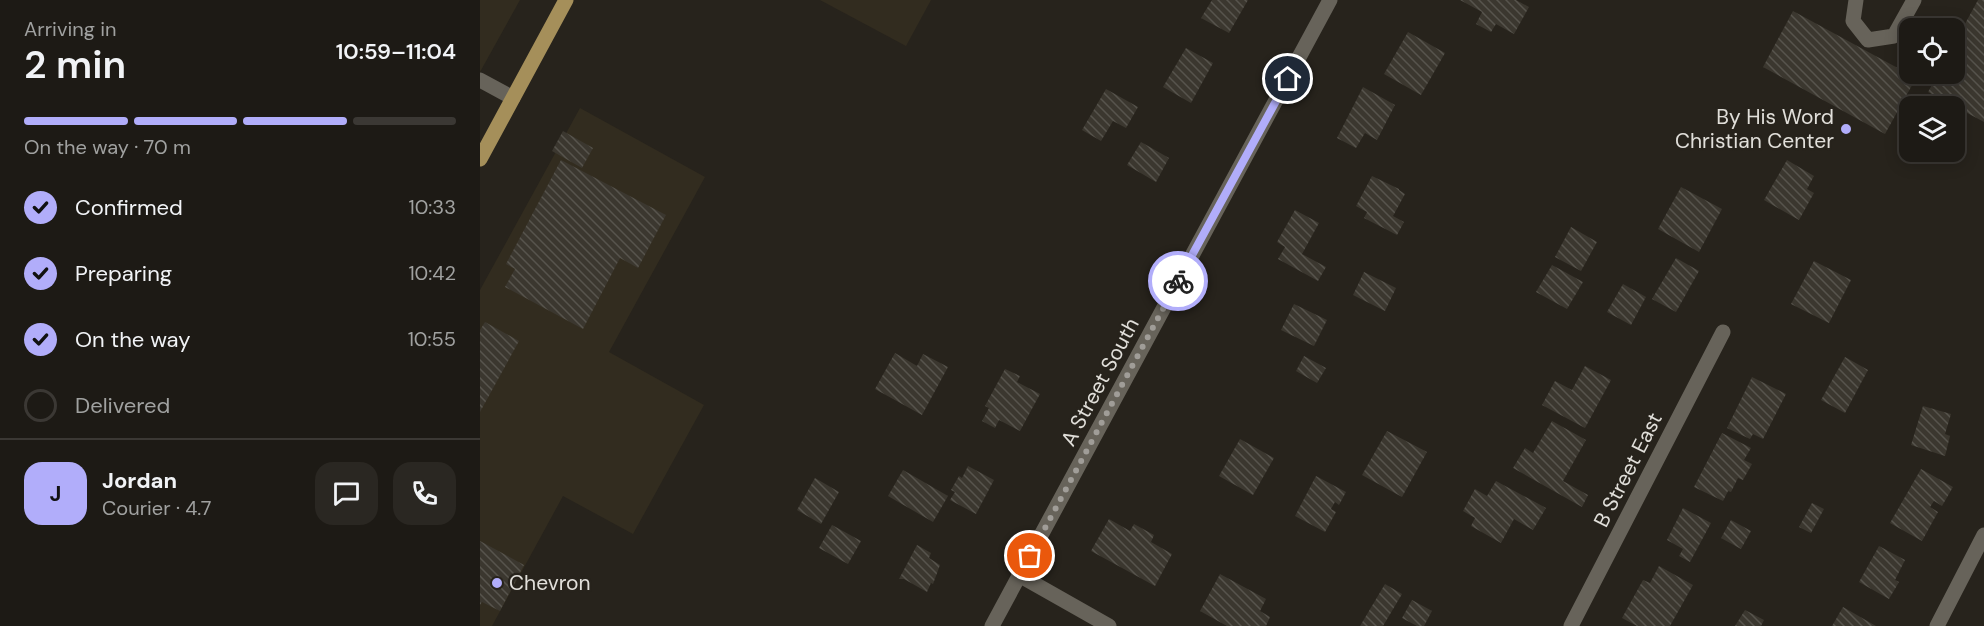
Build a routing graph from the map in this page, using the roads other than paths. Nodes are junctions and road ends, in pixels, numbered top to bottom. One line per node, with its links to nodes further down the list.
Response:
1 (566, 0): 6 (main road)
2 (1330, 0): 10 (street, A Street South)
3 (1856, 0): 4 (street)
4 (1914, 0)
5 (480, 80): 6 (street)
6 (513, 98): 7 (main road)
7 (480, 159)
8 (1723, 332): 13 (street, B Street East)
9 (1984, 535): 14 (street)
10 (1019, 575): 11 (street, A Street South); 12 (street)
11 (992, 626)
12 (1109, 626)
13 (1571, 626)
14 (1937, 626)

